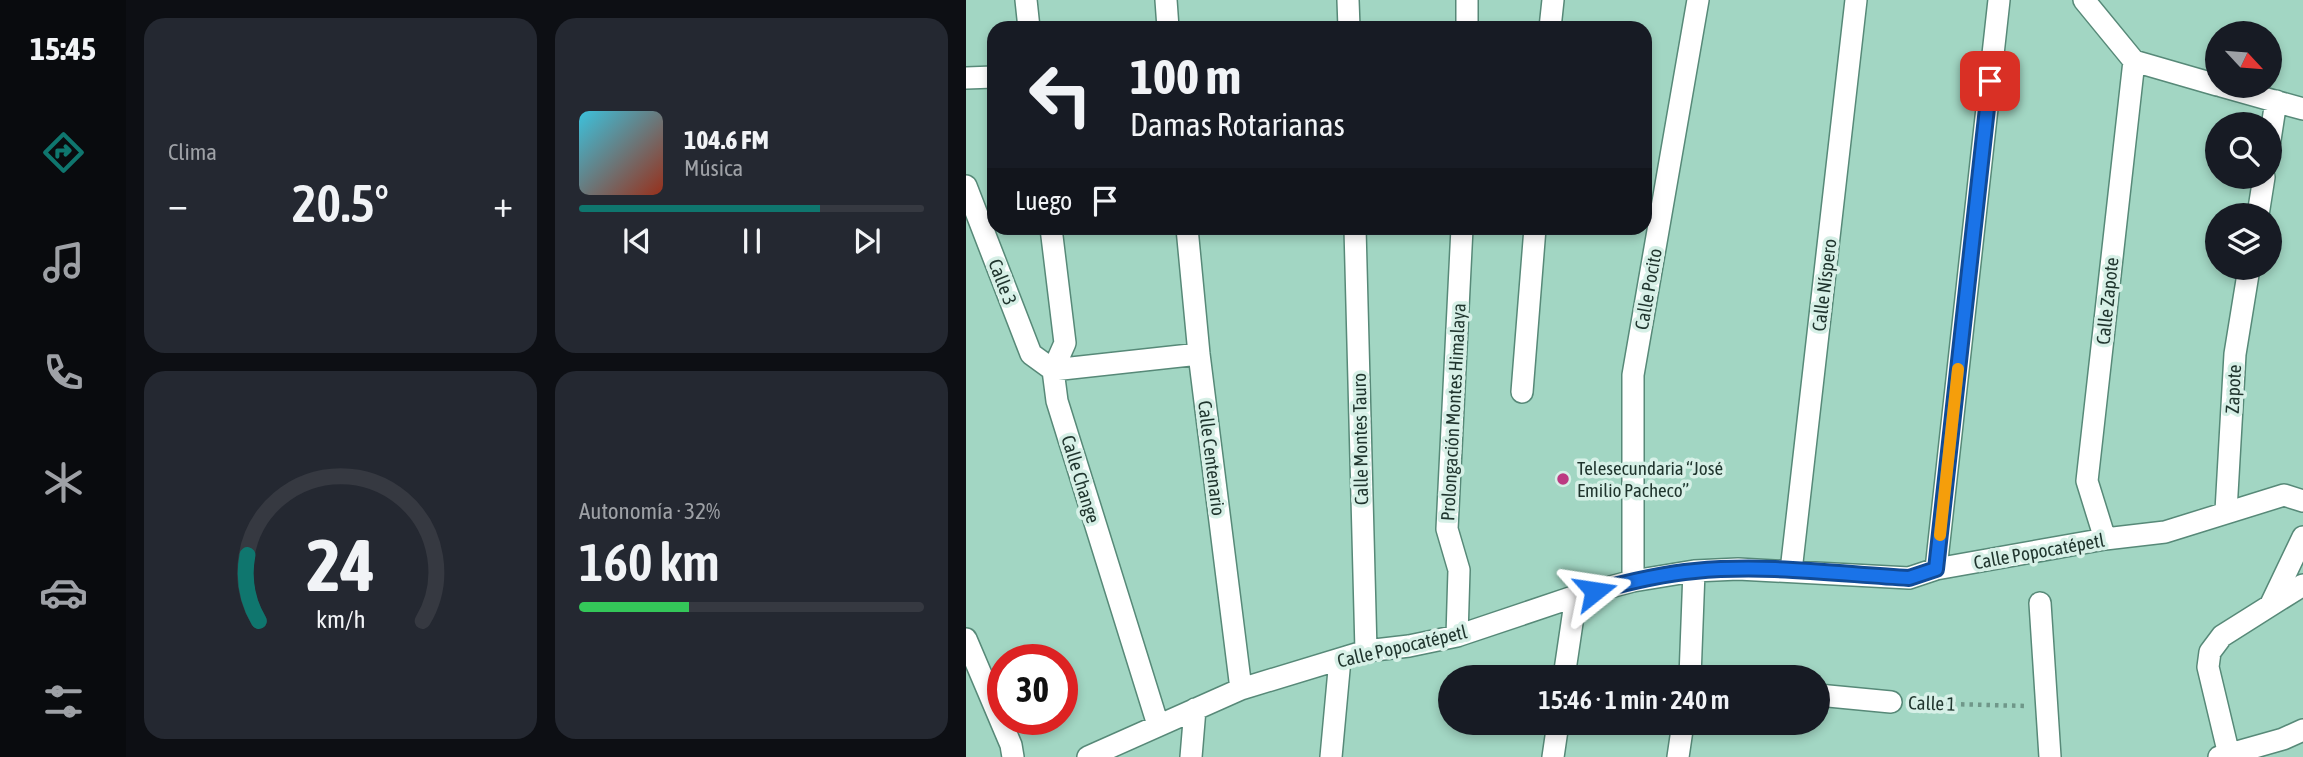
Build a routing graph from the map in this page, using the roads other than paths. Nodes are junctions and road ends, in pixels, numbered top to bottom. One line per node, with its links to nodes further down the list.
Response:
1 (1026, 0): 10 (street)
2 (1166, 0): 11 (street)
3 (1348, 0): 12 (street)
4 (1467, 0): 13 (street)
5 (1553, 0): 14 (street)
6 (1698, 0): 40 (street, Calle Pocito)
7 (1856, 0): 39 (street, Calle Níspero)
8 (1999, 0): 37 (street)
9 (2084, 0): 15 (street)
10 (1028, 21)
11 (1168, 21)
12 (1349, 21)
13 (1467, 21)
14 (1551, 21)
15 (2133, 61): 18 (street); 36 (street, Calle Zapote)
16 (987, 77): 17 (street)
17 (966, 78)
18 (2205, 81)
19 (2265, 98): 20 (street)
20 (2276, 101): 21 (street); 22 (street)
21 (2303, 109)
22 (2274, 112)
23 (966, 186): 31 (street, Calle 3)
24 (1052, 235): 31 (street, Calle Change)
25 (1188, 235): 30 (street, Calle Centenario)
26 (1355, 235): 47 (street, Calle Montes Tauro)
27 (1462, 235): 45 (street, Prolongación Montes Himalaya)
28 (1534, 235): 32 (street)
29 (2247, 280): 34 (street, Zapote)
30 (1199, 354): 31 (street); 51 (street, Calle Centenario)
31 (1053, 370): 55 (street, Calle Change)
32 (1522, 392)
33 (2303, 501): 34 (street, Calle Popocatépetl)
34 (2226, 511): 36 (street, Calle Popocatépetl)
35 (2303, 537): 44 (street)
36 (2105, 539): 37 (street, Calle Popocatépetl)
37 (1936, 569): 39 (street, Calle Popocatépetl)
38 (1694, 571): 39 (street, Calle Popocatépetl); 40 (street, Calle Popocatépetl); 50 (street)
39 (1791, 571)
40 (1633, 581): 42 (street, Calle Popocatépetl)
41 (2303, 584): 44 (street)
42 (1576, 596): 45 (street, Calle Popocatépetl); 49 (street)
43 (2039, 603): 66 (street)
44 (2271, 604): 59 (street)
45 (1457, 636): 47 (street, Calle Popocatépetl)
46 (966, 639): 60 (street)
47 (1366, 651): 48 (street, Calle Popocatépetl)
48 (1340, 659): 51 (street, Calle Popocatépetl); 63 (street)
49 (1566, 665)
50 (1690, 665)
51 (1241, 689): 54 (street, Calle Popocatépetl)
52 (1830, 696): 53 (street, Calle 1)
53 (1891, 702)
54 (1195, 709): 55 (street, Calle Popocatépetl); 62 (street)
55 (1158, 725): 61 (street, Calle Popocatépetl)
56 (2303, 730): 59 (street)
57 (1556, 735): 64 (street)
58 (1681, 735): 65 (street)
59 (2224, 756)
60 (1013, 757)
61 (1088, 757)
62 (1191, 757)
63 (1331, 757)
64 (1553, 757)
65 (1678, 757)
66 (2050, 757)

